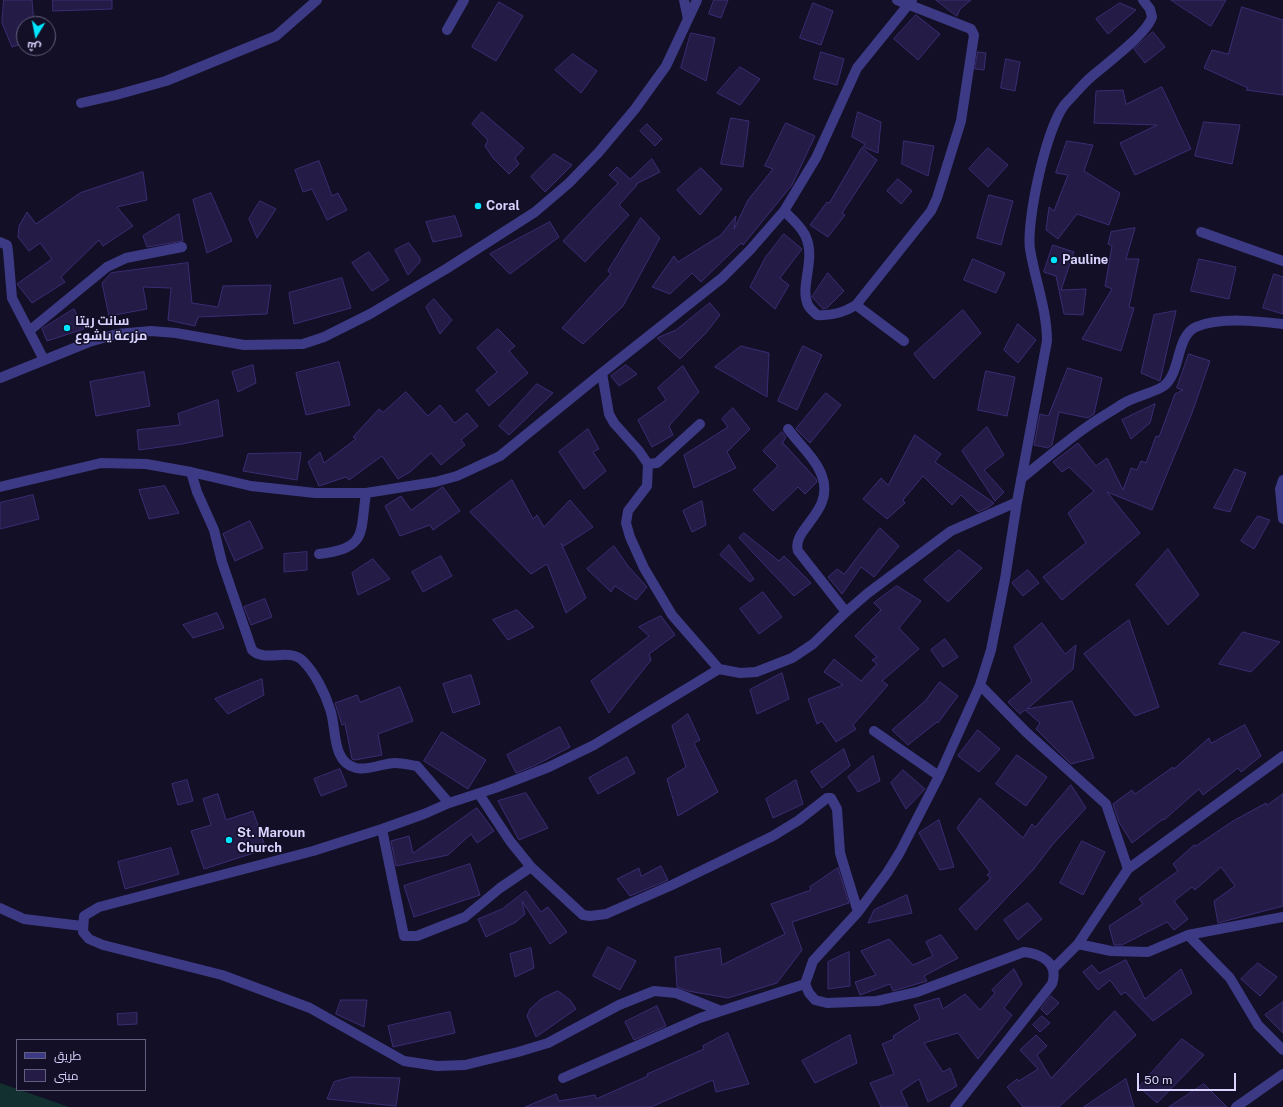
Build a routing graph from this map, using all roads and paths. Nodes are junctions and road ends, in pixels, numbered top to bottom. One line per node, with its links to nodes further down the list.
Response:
1 (317, 0): 10 (street)
2 (464, 0): 9 (street)
3 (684, 0): 8 (street)
4 (696, 0): 8 (street)
5 (897, 0): 7 (street)
6 (1143, 0): 27 (street)
7 (910, 2): 11 (street); 16 (street)
8 (688, 19): 20 (street)
9 (447, 30)
10 (81, 103)
11 (784, 211): 16 (street); 21 (street)
12 (1201, 232): 15 (street)
13 (0, 242): 18 (street)
14 (182, 247): 18 (street)
15 (1283, 261)
16 (856, 305): 19 (street)
17 (1283, 324): 27 (street)
18 (29, 331): 20 (street)
19 (904, 341)
20 (44, 360): 22 (street)
21 (602, 372): 25 (street); 30 (street)
22 (0, 378)
23 (700, 424): 25 (street)
24 (788, 429): 34 (street)
25 (648, 464): 35 (street)
26 (191, 472): 29 (street); 30 (street); 41 (street)
27 (1021, 478): 31 (street)
28 (1283, 480): 32 (street)
29 (0, 487)
30 (366, 493): 33 (street)
31 (1017, 502): 34 (street); 36 (street)
32 (1283, 519)
33 (319, 554)
34 (846, 612): 35 (street)
35 (719, 669): 40 (street)
36 (980, 685): 39 (street); 44 (street)
37 (874, 731): 39 (street)
38 (1283, 756): 44 (street)
39 (939, 776): 46 (street)
40 (478, 794): 41 (street); 43 (street)
41 (449, 802): 42 (street)
42 (382, 829): 43 (street); 48 (street)
43 (531, 867): 46 (street)
44 (1128, 869): 50 (street)
45 (0, 908): 48 (street)
46 (858, 912): 52 (street)
47 (1283, 917): 49 (street)
48 (82, 926): 53 (street)
49 (1188, 935): 50 (street); 54 (street)
50 (1078, 944): 51 (street)
51 (1053, 969): 52 (street); 57 (street)
52 (805, 984): 53 (street)
53 (721, 1011): 56 (street)
54 (1283, 1050)
55 (1283, 1074): 58 (street)
56 (563, 1078)
57 (955, 1107)
58 (1236, 1107)

